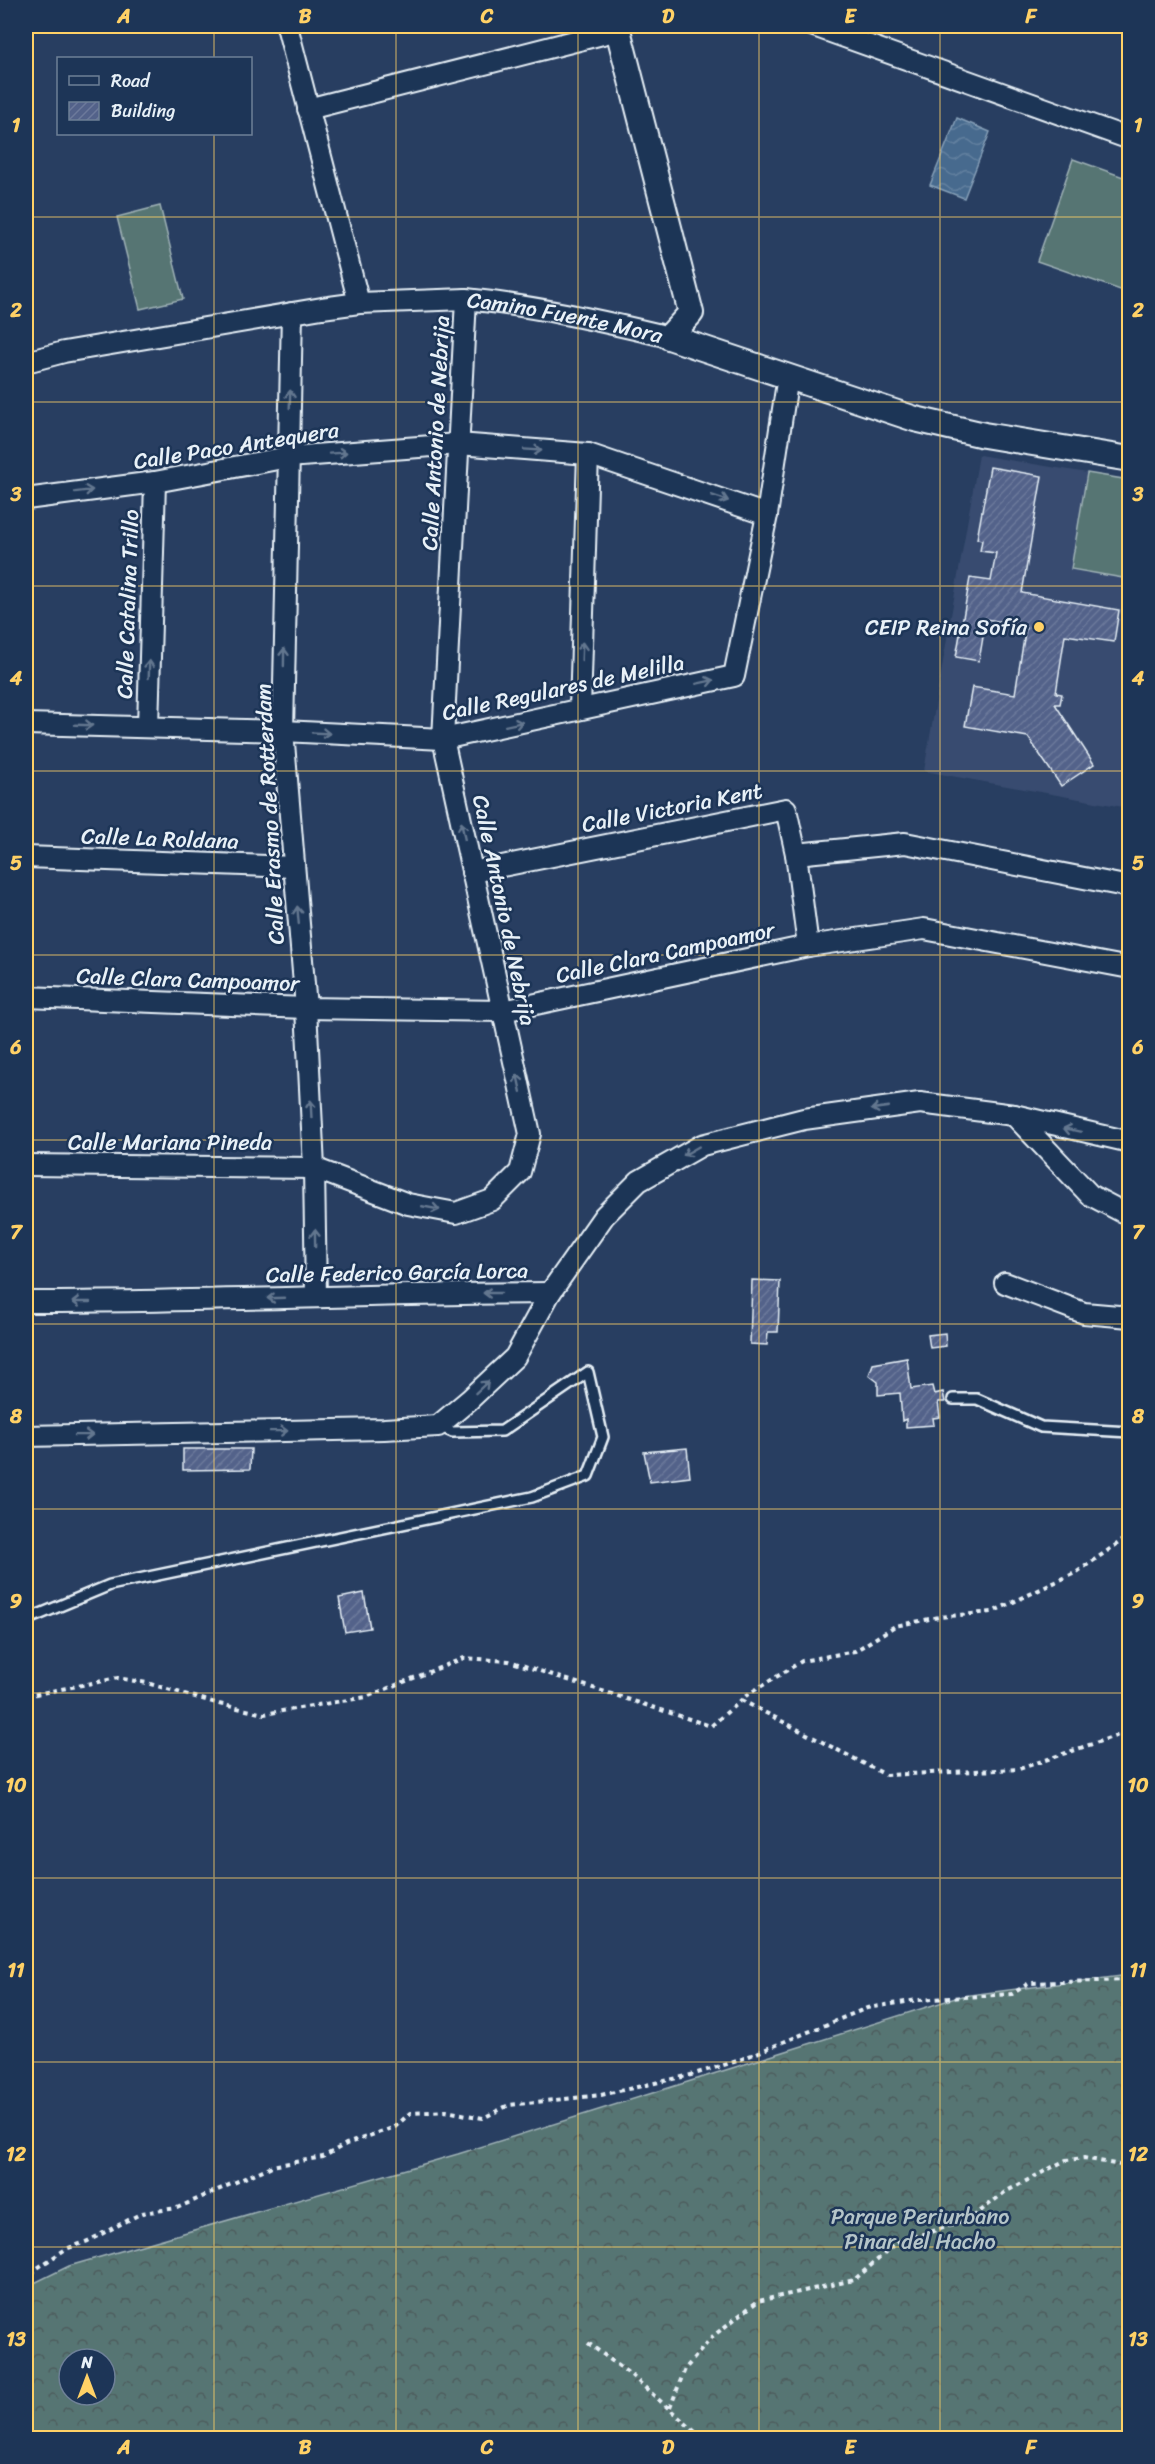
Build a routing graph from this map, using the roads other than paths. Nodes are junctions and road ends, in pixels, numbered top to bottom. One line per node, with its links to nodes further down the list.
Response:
1 (287, 26): 4 (street)
2 (814, 26): 5 (street)
3 (618, 28): 4 (street); 9 (street)
4 (308, 109): 7 (street)
5 (1130, 139)
6 (465, 299): 7 (street, Camino Fuente Mora); 9 (street, Camino Fuente Mora); 12 (street, Calle Antonio de Nebrija)
7 (358, 303): 8 (street, Camino Fuente Mora)
8 (292, 313): 10 (street, Camino Fuente Mora); 14 (street, Calle Erasmo de Rotterdam, one-way to 8)
9 (669, 337): 11 (street, Camino Fuente Mora)
10 (26, 362)
11 (788, 376): 15 (street, Camino Fuente Mora); 18 (street, Calle Regulares de Melilla)
12 (458, 444): 13 (street, Calle Paco Antequera, one-way to 13); 14 (street, Calle Paco Antequera, one-way to 12); 23 (street, Calle Antonio de Nebrija)
13 (588, 454): 18 (street, Calle Paco Antequera, one-way to 18); 19 (street, one-way to 13)
14 (288, 457): 16 (street, Calle Paco Antequera); 22 (street, Calle Erasmo de Rotterdam, one-way to 14)
15 (1130, 459)
16 (155, 482): 17 (street, Calle Paco Antequera, one-way to 16); 21 (street, Calle Catalina Trillo, one-way to 16)
17 (26, 499)
18 (767, 515): 19 (street, Calle Regulares de Melilla, one-way to 18)
19 (580, 709): 23 (street, Calle Regulares de Melilla, one-way to 19)
20 (26, 724): 21 (street, Calle Regulares de Melilla, one-way to 21)
21 (148, 727): 22 (street, Calle Regulares de Melilla)
22 (283, 731): 23 (street, Calle Regulares de Melilla, one-way to 23); 26 (street, Calle Erasmo de Rotterdam)
23 (443, 739): 27 (street, Calle Antonio de Nebrija, one-way to 23)
24 (796, 855): 27 (street, Calle Victoria Kent); 28 (street); 29 (street)
25 (26, 857): 26 (street, Calle La Roldana)
26 (294, 867): 32 (street, Calle Erasmo de Rotterdam, one-way to 26)
27 (472, 872): 33 (street, Calle Antonio de Nebrija)
28 (1130, 886)
29 (808, 946): 30 (street, Calle Clara Campoamor); 33 (street, Calle Clara Campoamor)
30 (1130, 968)
31 (26, 998): 32 (street, Calle Clara Campoamor)
32 (306, 1008): 33 (street, Calle Clara Campoamor); 37 (street, Calle Erasmo de Rotterdam, one-way to 32)
33 (503, 1011): 37 (street, Calle Antonio de Nebrija, one-way to 33)
34 (1014, 1115): 35 (street, Calle Federico García Lorca, one-way to 34); 38 (street); 40 (street, Calle Federico García Lorca, one-way to 40)
35 (1130, 1142)
36 (26, 1165): 37 (street, Calle Mariana Pineda)
37 (314, 1168): 41 (street, one-way to 37)
38 (1130, 1216)
39 (1005, 1283): 43 (street)
40 (550, 1293): 41 (street, Calle Federico García Lorca, one-way to 41); 45 (street, one-way to 40)
41 (316, 1297): 42 (street, Calle Federico García Lorca, one-way to 42)
42 (26, 1302)
43 (1130, 1317)
44 (952, 1399): 46 (lane)
45 (438, 1426): 47 (street, one-way to 45); 48 (lane)
46 (1130, 1432)
47 (26, 1436)
48 (26, 1620)

